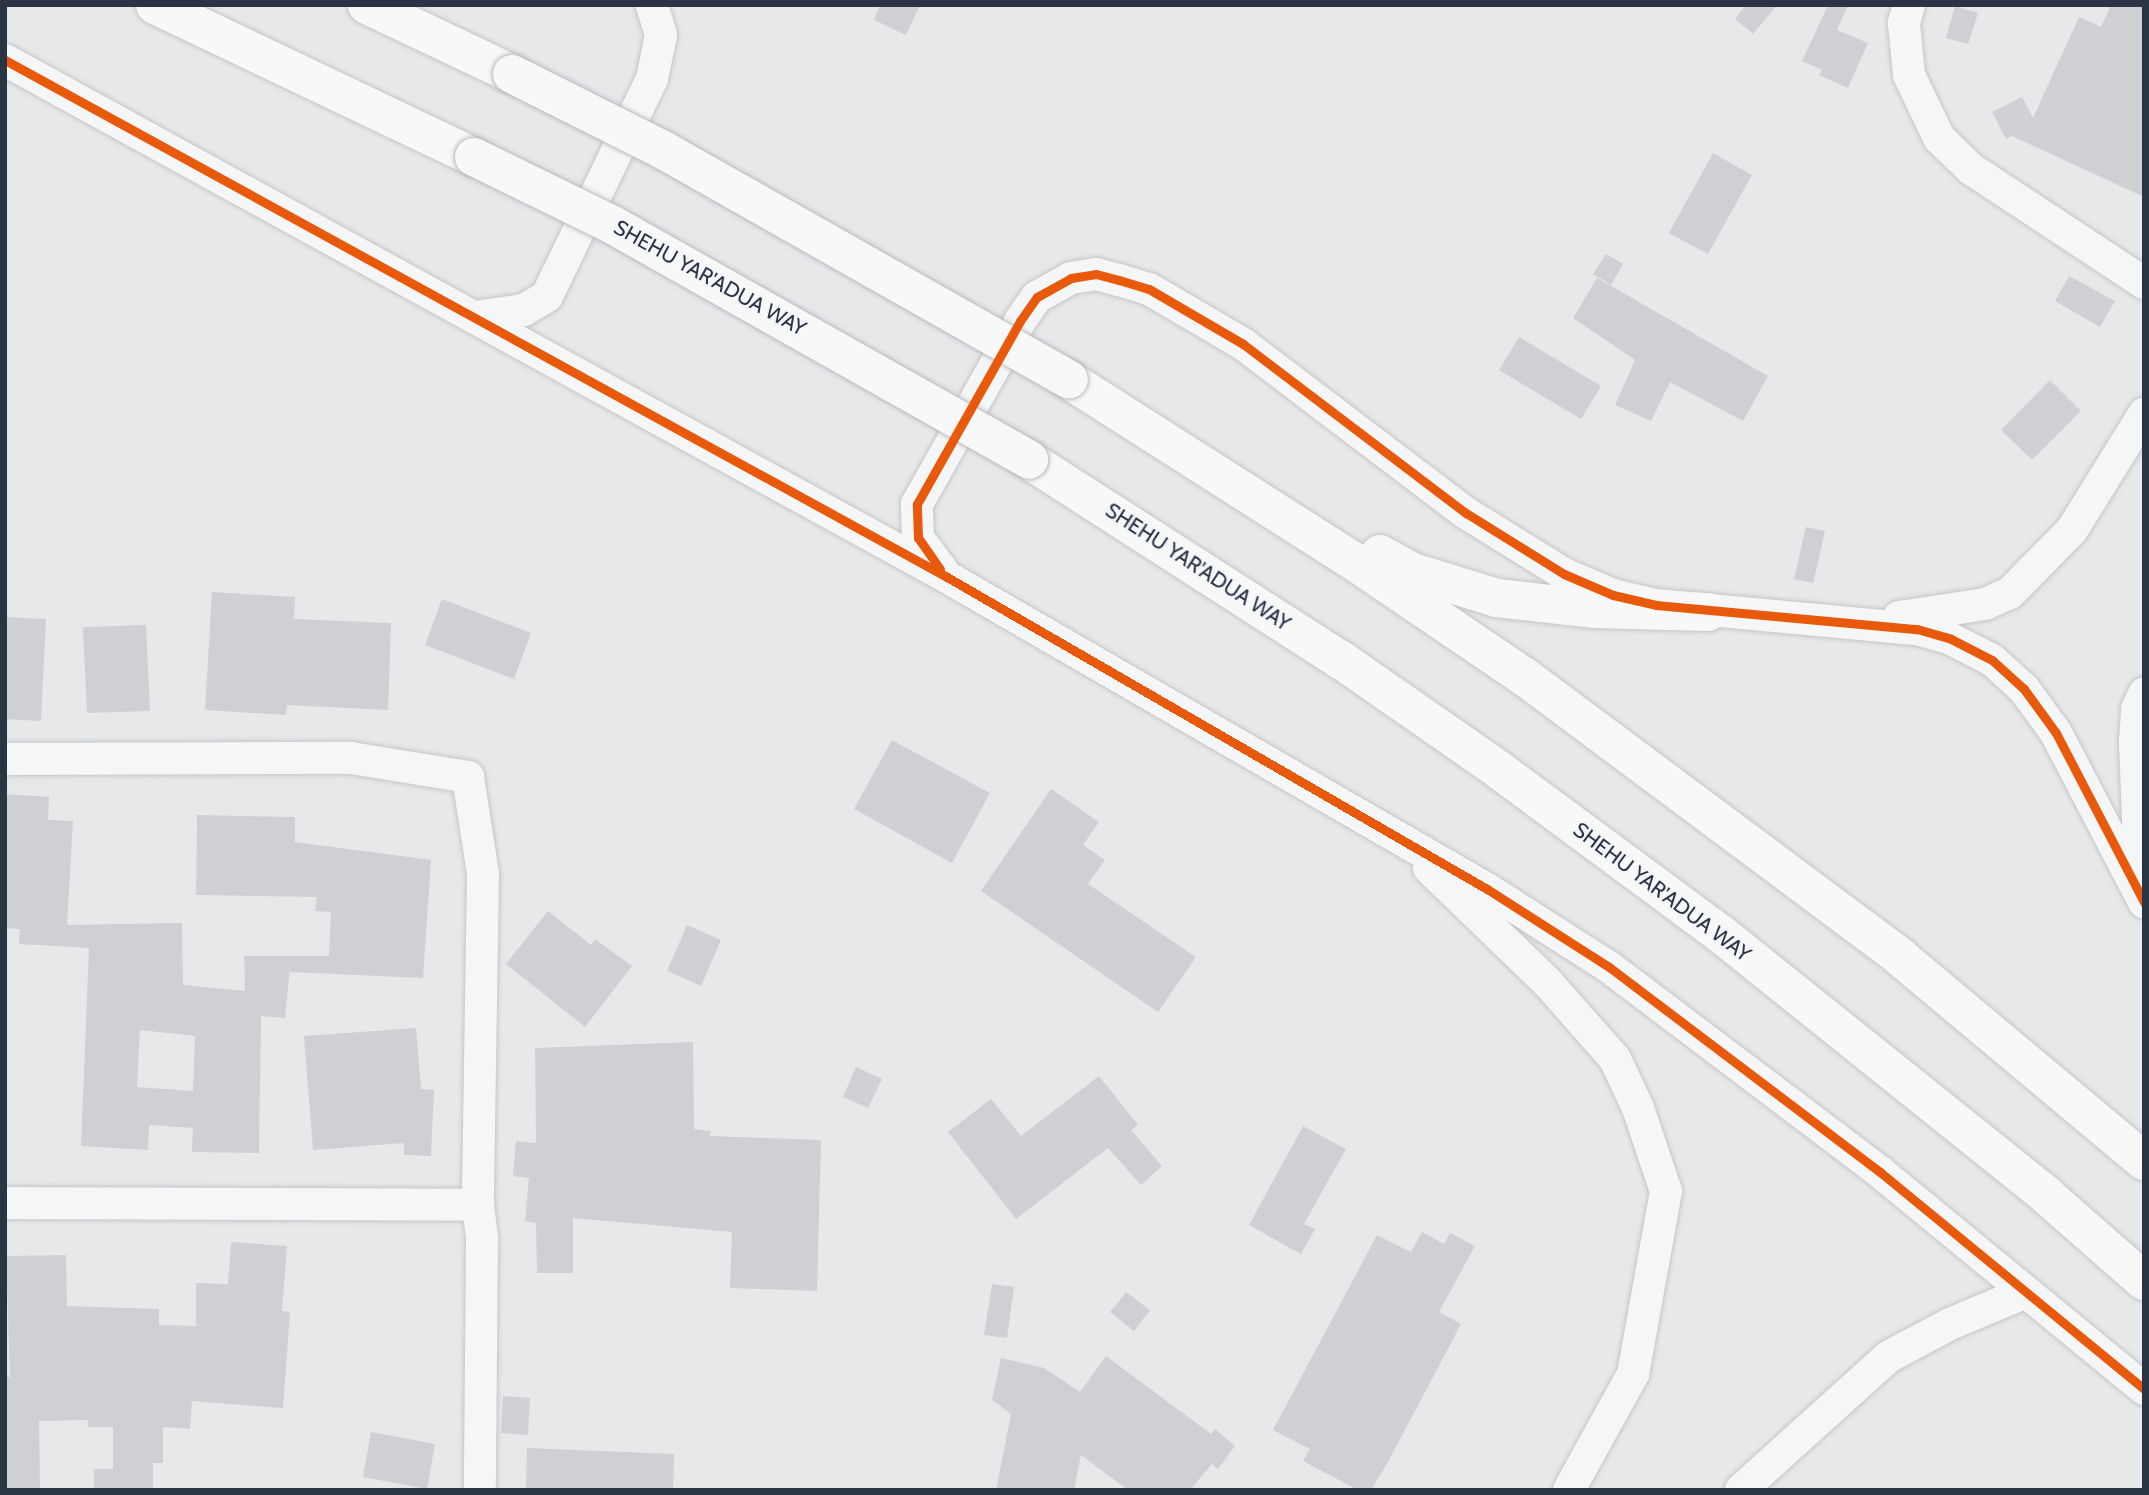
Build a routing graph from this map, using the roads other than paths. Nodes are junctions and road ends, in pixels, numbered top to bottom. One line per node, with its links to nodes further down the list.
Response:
1 (155, 5): 24 (highway, SHEHU YAR'ADUA WAY, bridge)
2 (367, 5): 11 (highway, bridge)
3 (652, 5): 9 (street)
4 (1909, 5): 6 (street)
5 (5, 60): 9 (street)
6 (2072, 235): 7 (street); 8 (street)
7 (2144, 260)
8 (2144, 283)
9 (475, 317): 12 (street)
10 (2144, 414): 14 (street)
11 (1192, 458): 13 (highway); 21 (highway)
12 (947, 577): 13 (street); 17 (street)
13 (1708, 612): 14 (street)
14 (1849, 620): 18 (street)
15 (2144, 694): 18 (street)
16 (5, 759): 23 (street)
17 (1400, 840): 19 (street); 20 (street)
18 (2143, 900)
19 (1591, 956): 20 (street); 25 (street)
20 (1558, 995): 28 (street)
21 (2144, 1161)
22 (5, 1203): 23 (street)
23 (478, 1205): 27 (street)
24 (2138, 1279)
25 (2026, 1292): 26 (street); 29 (street)
26 (2144, 1389)
27 (480, 1490)
28 (1569, 1490)
29 (1741, 1490)

